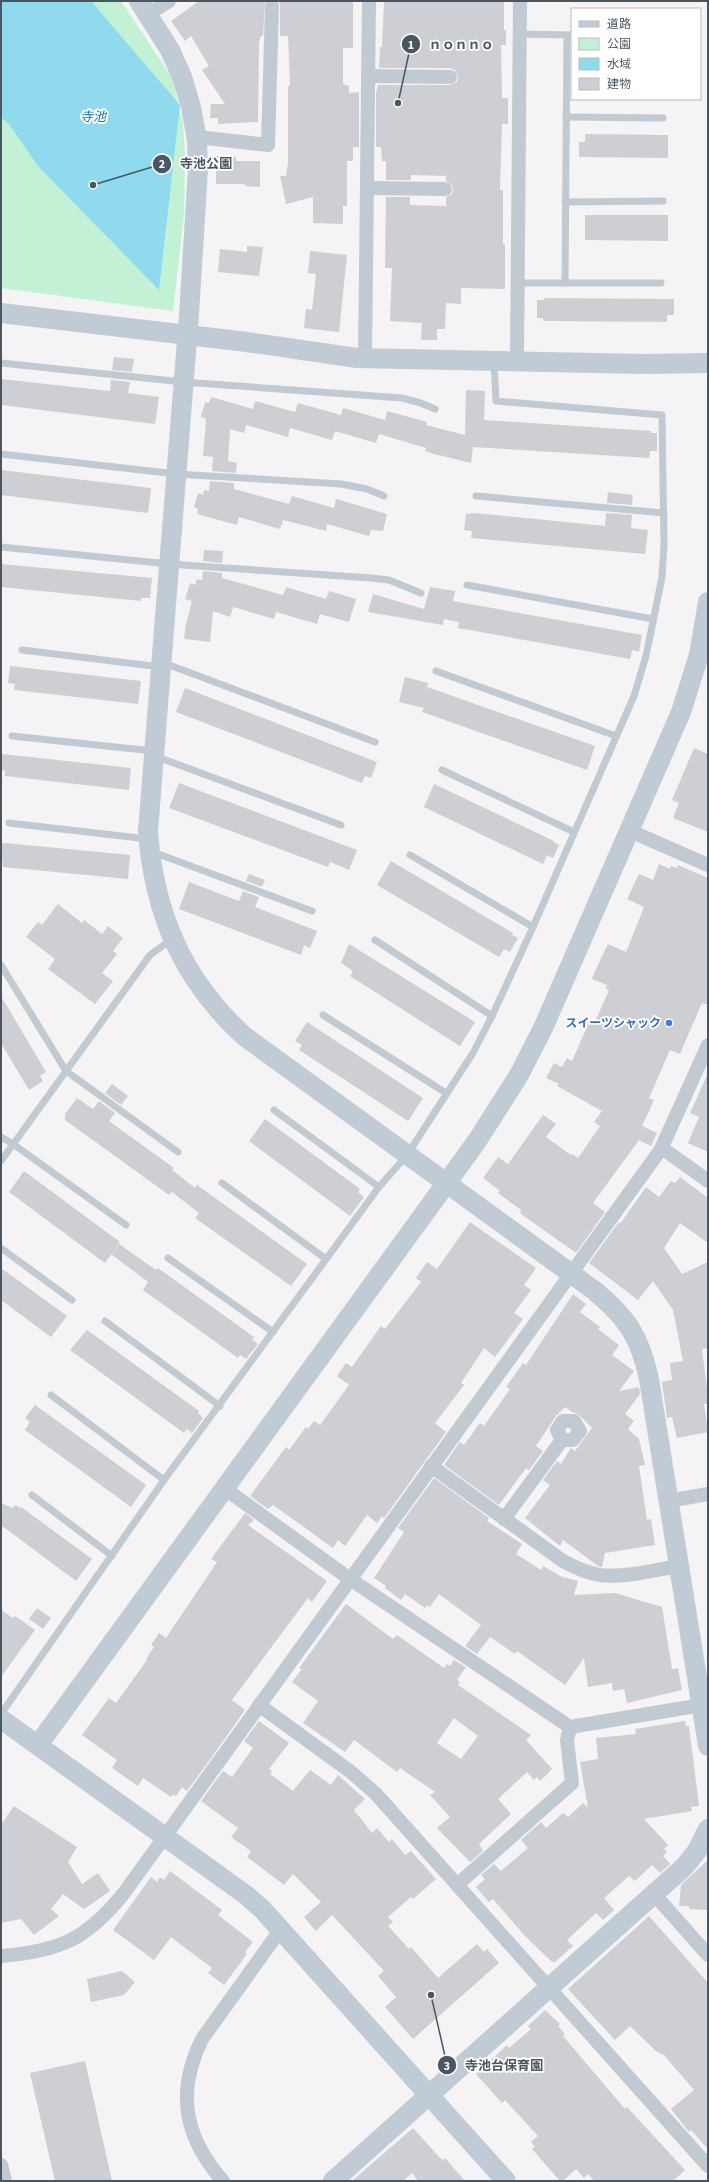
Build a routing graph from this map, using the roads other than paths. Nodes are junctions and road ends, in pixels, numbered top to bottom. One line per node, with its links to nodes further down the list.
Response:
1 (169, 1): 5 (street)
2 (369, 1): 8 (street)
3 (520, 1): 6 (street)
4 (272, 6): 12 (street)
5 (143, 8): 12 (street)
6 (520, 34): 7 (lane); 17 (street)
7 (569, 35): 10 (lane)
8 (368, 76): 9 (street); 13 (street)
9 (450, 77)
10 (566, 117): 11 (lane); 16 (lane)
11 (663, 118)
12 (196, 137): 21 (street)
13 (367, 188): 14 (street); 22 (street)
14 (445, 189)
15 (663, 201): 16 (lane)
16 (565, 202): 18 (lane)
17 (517, 283): 18 (lane); 24 (street)
18 (565, 283): 19 (lane)
19 (661, 284)
20 (1, 313): 21 (street)
21 (187, 335): 22 (street); 27 (street)
22 (365, 358): 23 (street)
23 (494, 361): 24 (street); 33 (lane)
24 (516, 361): 26 (street)
25 (1, 363): 27 (lane)
26 (708, 363)
27 (183, 382): 28 (lane); 30 (street)
28 (435, 409)
29 (1, 454): 30 (lane)
30 (176, 474): 31 (lane); 35 (street)
31 (384, 496)
32 (476, 496): 33 (lane)
33 (664, 513): 39 (lane)
34 (1, 547): 35 (lane)
35 (169, 564): 37 (lane); 41 (street)
36 (467, 585): 39 (lane)
37 (421, 593)
38 (708, 602): 50 (street)
39 (653, 619): 44 (lane)
40 (22, 650): 41 (lane)
41 (161, 664): 45 (lane); 46 (street)
42 (436, 671): 44 (lane)
43 (12, 736): 46 (lane)
44 (616, 736): 51 (lane)
45 (375, 742)
46 (154, 754): 49 (lane); 52 (street)
47 (442, 770): 51 (lane)
48 (9, 823): 52 (lane)
49 (341, 825)
50 (630, 831): 54 (street); 74 (street)
51 (574, 832): 56 (lane)
52 (149, 845): 55 (lane); 57 (street)
53 (410, 855): 56 (lane)
54 (708, 865)
55 (312, 911)
56 (533, 927): 61 (lane)
57 (173, 938): 63 (lane); 70 (street)
58 (375, 940): 61 (lane)
59 (1, 965): 63 (lane)
60 (324, 1015): 64 (lane)
61 (492, 1016): 64 (lane)
62 (708, 1045): 68 (street)
63 (66, 1071): 67 (lane); 69 (lane)
64 (446, 1093): 70 (lane)
65 (274, 1110): 75 (lane)
66 (1, 1137): 67 (lane)
67 (13, 1144): 71 (lane); 76 (lane)
68 (662, 1148): 72 (street); 80 (street)
69 (178, 1152)
70 (407, 1155): 74 (street); 75 (lane)
71 (1, 1161)
72 (708, 1181)
73 (222, 1183): 79 (lane)
74 (446, 1183): 80 (street); 89 (street)
75 (379, 1187): 79 (lane)
76 (126, 1225)
77 (1, 1248): 81 (lane)
78 (168, 1258): 83 (lane)
79 (326, 1260): 83 (lane)
80 (571, 1274): 87 (street); 92 (street)
81 (72, 1300)
82 (105, 1321): 85 (lane)
83 (273, 1332): 85 (lane)
84 (51, 1395): 88 (lane)
85 (220, 1406): 88 (lane)
86 (562, 1440): 93 (street)
87 (431, 1466): 93 (street); 96 (street)
88 (164, 1480): 94 (lane)
89 (224, 1488): 96 (street); 102 (street)
90 (708, 1494): 92 (street)
91 (32, 1495): 94 (lane)
92 (668, 1500): 95 (street)
93 (504, 1519): 95 (street)
94 (112, 1556): 99 (lane)
95 (679, 1566): 98 (street)
96 (350, 1579): 97 (street); 101 (street)
97 (259, 1705): 105 (street); 106 (street)
98 (705, 1705): 101 (street); 103 (street)
99 (1, 1714)
100 (1, 1719): 102 (street)
101 (570, 1727): 106 (street)
102 (38, 1745): 105 (street)
103 (708, 1746)
104 (708, 1829): 107 (street)
105 (165, 1836): 108 (street); 110 (street)
106 (457, 1885): 111 (street)
107 (654, 1894): 109 (street); 111 (street)
108 (281, 1929): 112 (street); 116 (street)
109 (708, 1955)
110 (1, 1956)
111 (549, 1988): 112 (street); 114 (street)
112 (430, 2095): 117 (street); 118 (street)
113 (1, 2165): 115 (street)
114 (708, 2166)
115 (5, 2181)
116 (223, 2181)
117 (333, 2181)
118 (506, 2181)

